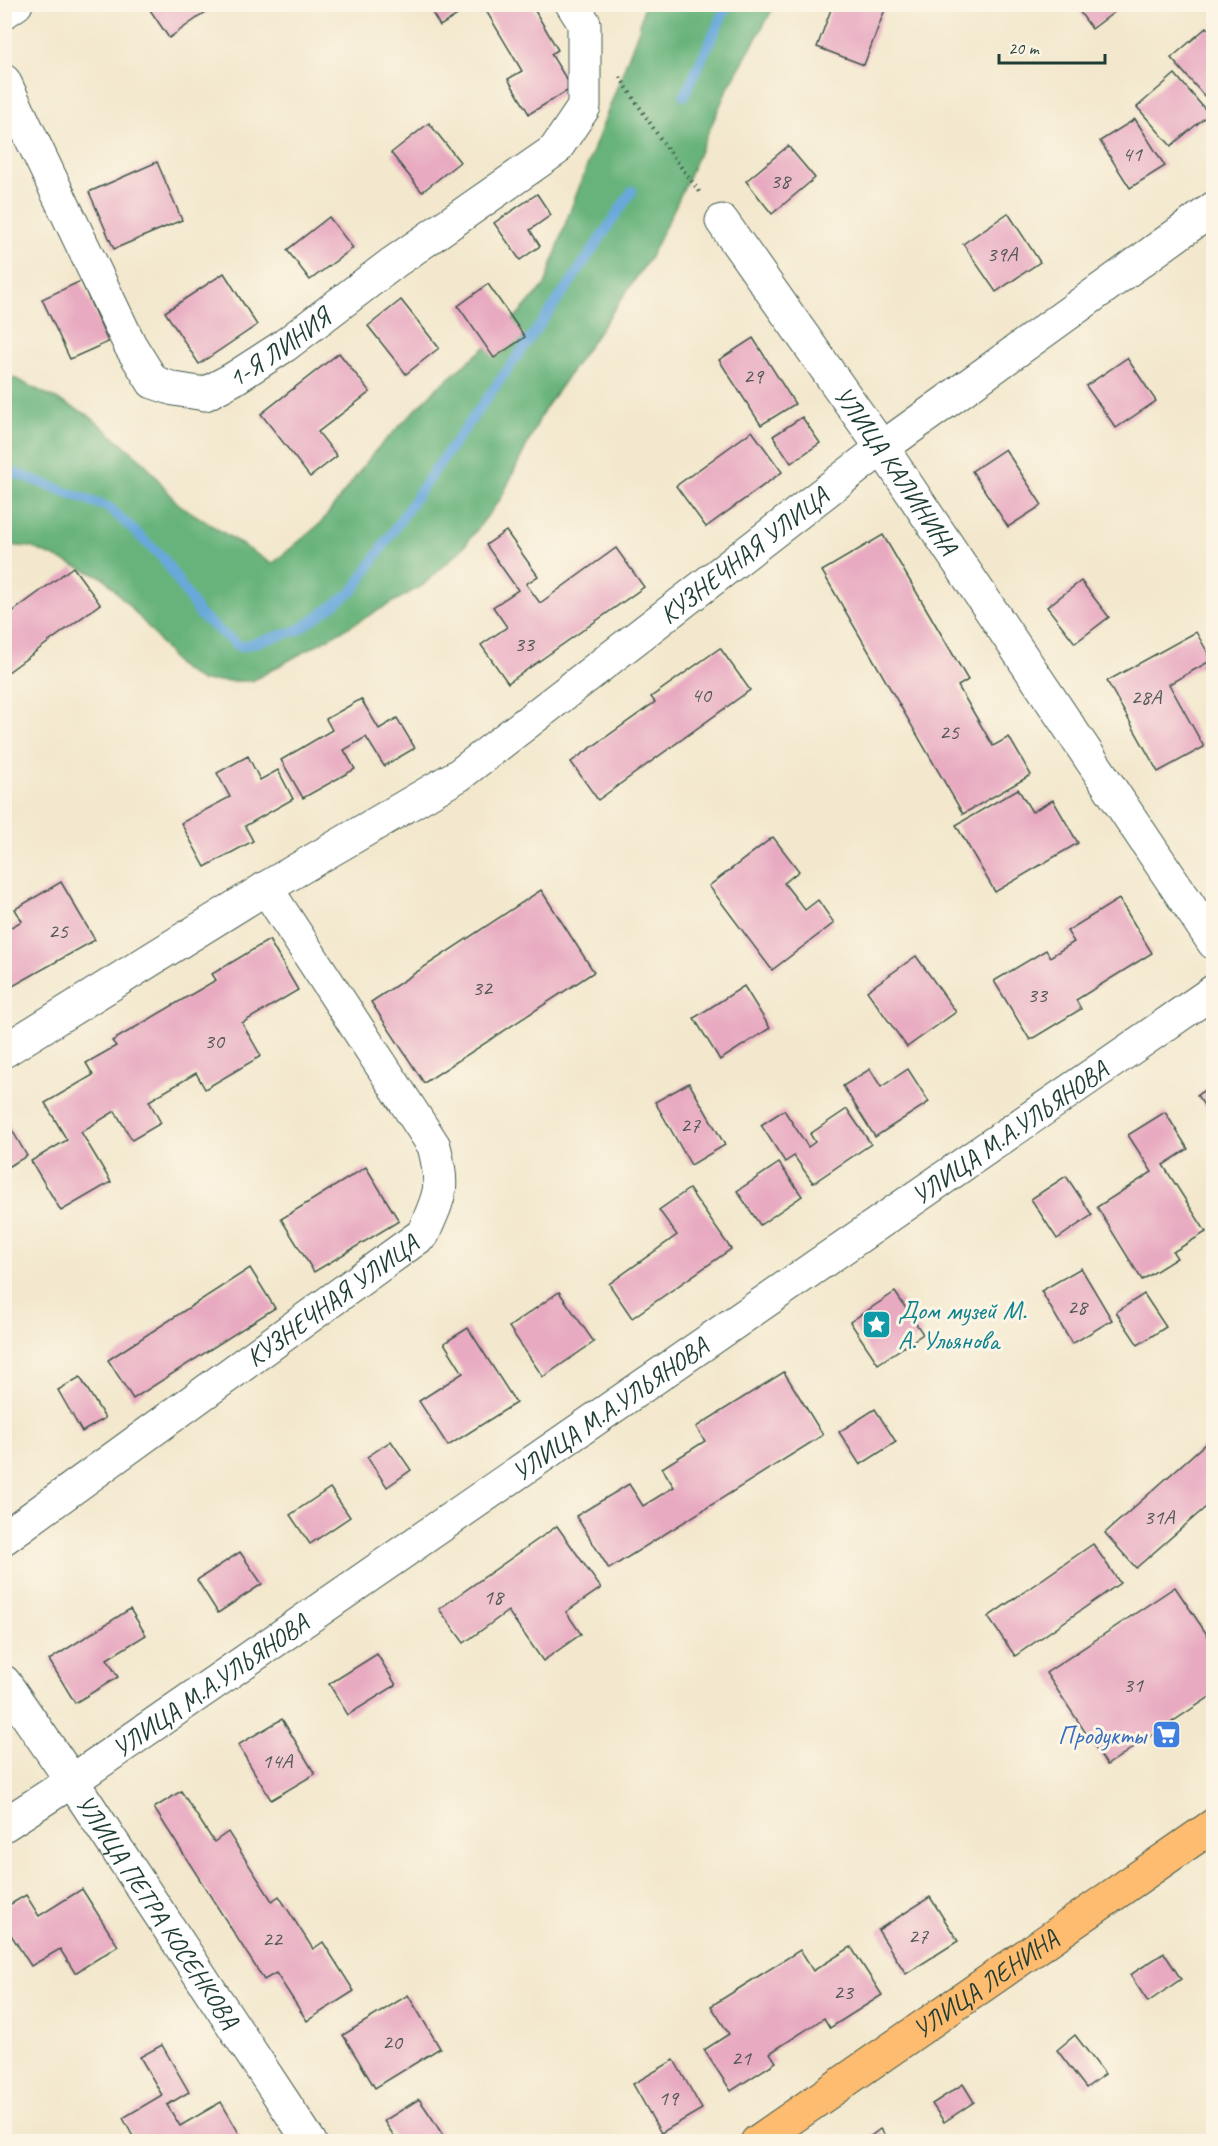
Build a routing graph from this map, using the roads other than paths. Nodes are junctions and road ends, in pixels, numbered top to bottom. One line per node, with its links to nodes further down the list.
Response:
1 (16, 4): 2 (street)
2 (4, 12)
3 (578, 14): 4 (street, 1-Я ЛИНИЯ)
4 (4, 81)
5 (1214, 208): 7 (street, КУЗНЕЧНАЯ УЛИЦА)
6 (722, 220): 7 (street, УЛИЦА КАЛИНИНА)
7 (882, 448): 8 (street, КУЗНЕЧНАЯ УЛИЦА); 9 (street, УЛИЦА КАЛИНИНА)
8 (266, 888): 11 (street, КУЗНЕЧНАЯ УЛИЦА); 12 (street, КУЗНЕЧНАЯ УЛИЦА)
9 (1214, 943)
10 (1214, 991): 14 (street, УЛИЦА М.А.УЛЬЯНОВА)
11 (4, 1051)
12 (4, 1538)
13 (4, 1682): 14 (street, УЛИЦА ПЕТРА КОСЕНКОВА)
14 (72, 1781): 15 (street, УЛИЦА М.А.УЛЬЯНОВА); 17 (street, УЛИЦА ПЕТРА КОСЕНКОВА)
15 (4, 1825)
16 (1214, 1825): 18 (main road, УЛИЦА ЛЕНИНА)
17 (310, 2142)
18 (757, 2142)

